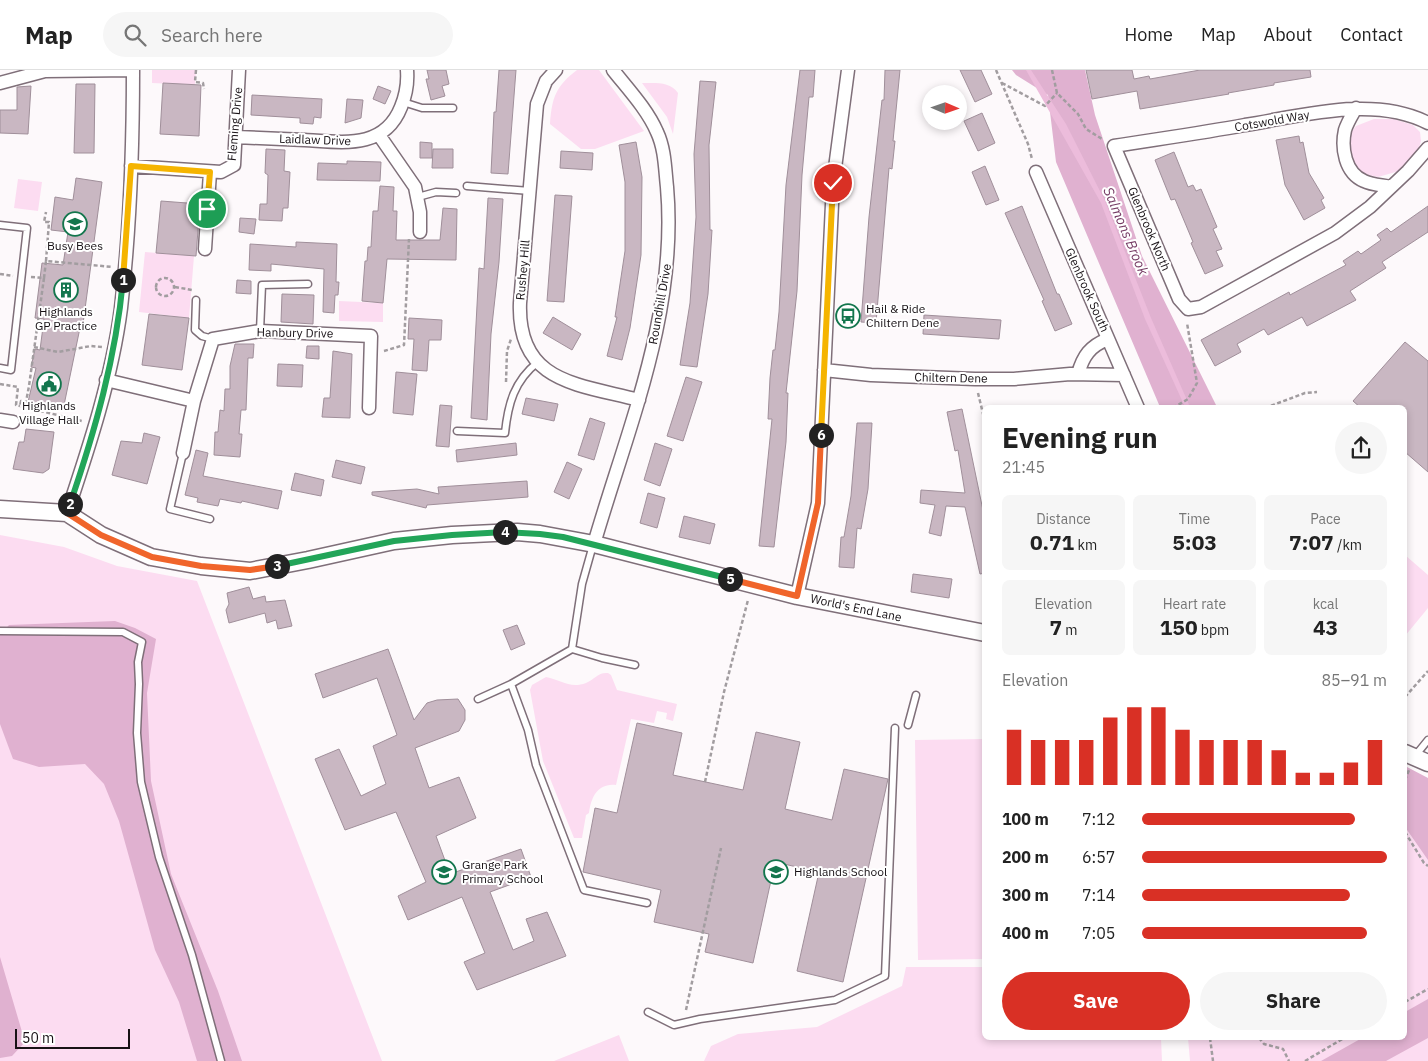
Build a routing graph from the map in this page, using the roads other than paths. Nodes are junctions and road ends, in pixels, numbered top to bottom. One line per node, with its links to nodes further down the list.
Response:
1 (45, 70): 2 (street); 8 (street)
2 (133, 70): 17 (street)
3 (239, 70): 14 (street, Fleming Drive)
4 (407, 70): 9 (street, Laidlaw Drive)
5 (556, 70): 22 (street, Rushey Hill)
6 (613, 70): 39 (street, Roundhill Drive)
7 (848, 70): 35 (street)
8 (0, 83)
9 (403, 102): 10 (lane); 13 (street, Laidlaw Drive)
10 (453, 108)
11 (1356, 108): 12 (street, Cotswold Way); 15 (street, Cotswold Way); 21 (street)
12 (1428, 123)
13 (379, 134): 14 (street, Laidlaw Drive); 24 (street)
14 (236, 137): 18 (street, Fleming Drive)
15 (1114, 146): 21 (street, Glenbrook North)
16 (1428, 148): 21 (street)
17 (131, 166): 18 (street, Fleming Drive); 38 (street)
18 (210, 172): 27 (street)
19 (1036, 172): 31 (street, Glenbrook South)
20 (467, 186): 22 (lane)
21 (1391, 187)
22 (530, 191): 33 (street, Rushey Hill)
23 (456, 193): 24 (lane)
24 (418, 197): 26 (street)
25 (0, 225): 34 (lane)
26 (420, 232)
27 (205, 248)
28 (308, 284): 30 (lane)
29 (196, 300): 32 (lane)
30 (260, 330): 32 (street, Hanbury Drive); 42 (street, Hanbury Drive)
31 (1108, 338): 36 (street); 37 (street, Glenbrook South)
32 (213, 339): 40 (street)
33 (538, 362): 39 (street, Rushey Hill); 43 (lane)
34 (0, 368)
35 (824, 370): 36 (street, Chiltern Dene); 49 (street)
36 (1078, 374): 37 (street, Chiltern Dene)
37 (1124, 375): 41 (street, Glenbrook South)
38 (106, 380): 40 (street); 46 (street)
39 (639, 400): 48 (street, Roundhill Drive)
40 (194, 401): 44 (street)
41 (1137, 405)
42 (369, 408)
43 (458, 431)
44 (183, 453): 47 (lane)
45 (0, 509): 46 (street, World's End Lane)
46 (67, 513): 48 (street, World's End Lane)
47 (210, 519)
48 (594, 544): 49 (street, World's End Lane); 52 (lane)
49 (797, 596): 51 (street, World's End Lane)
50 (0, 631): 63 (lane)
51 (982, 631)
52 (572, 649): 53 (lane); 54 (lane)
53 (635, 665)
54 (511, 684): 56 (lane); 61 (lane)
55 (916, 695): 57 (lane)
56 (478, 699)
57 (908, 725)
58 (895, 728): 62 (lane)
59 (1428, 740): 60 (lane)
60 (1416, 757)
61 (647, 904)
62 (648, 1012)
63 (221, 1061)

